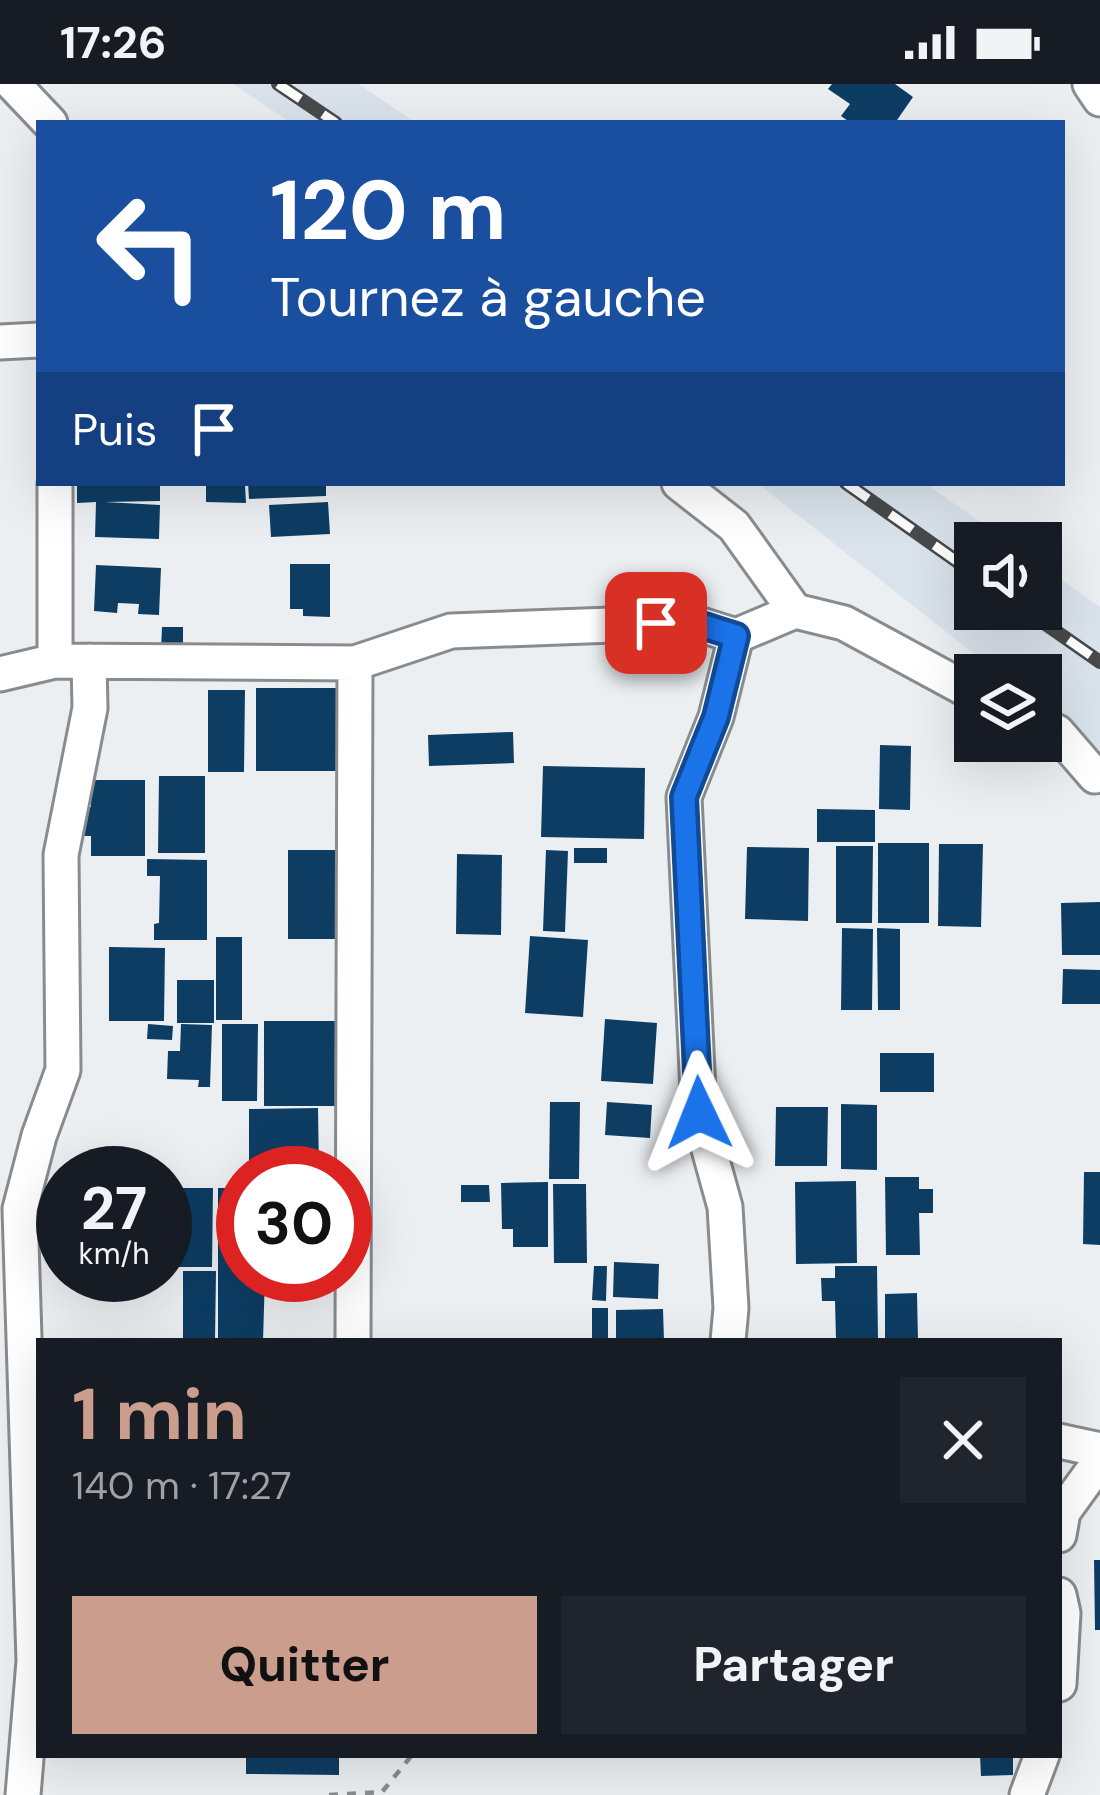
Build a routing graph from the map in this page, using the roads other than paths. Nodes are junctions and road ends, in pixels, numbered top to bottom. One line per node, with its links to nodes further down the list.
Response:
1 (13, 84): 4 (street)
2 (1090, 84): 3 (street)
3 (1100, 99)
4 (47, 120)
5 (36, 340): 6 (street)
6 (0, 342)
7 (55, 486): 11 (street)
8 (684, 486): 9 (street)
9 (795, 610): 10 (street); 14 (street)
10 (736, 636): 12 (street); 18 (street)
11 (72, 661): 12 (street); 13 (street); 22 (street)
12 (355, 663): 17 (street)
13 (0, 674)
14 (954, 683)
15 (1062, 738): 16 (street)
16 (1100, 775)
17 (353, 1338)
18 (728, 1338)
19 (1062, 1442): 20 (street)
20 (1100, 1450)
21 (1100, 1461): 24 (street)
22 (34, 1468): 23 (street); 26 (street)
23 (0, 1494)
24 (1062, 1518)
25 (1041, 1758): 27 (street)
26 (23, 1795)
27 (1027, 1795)

